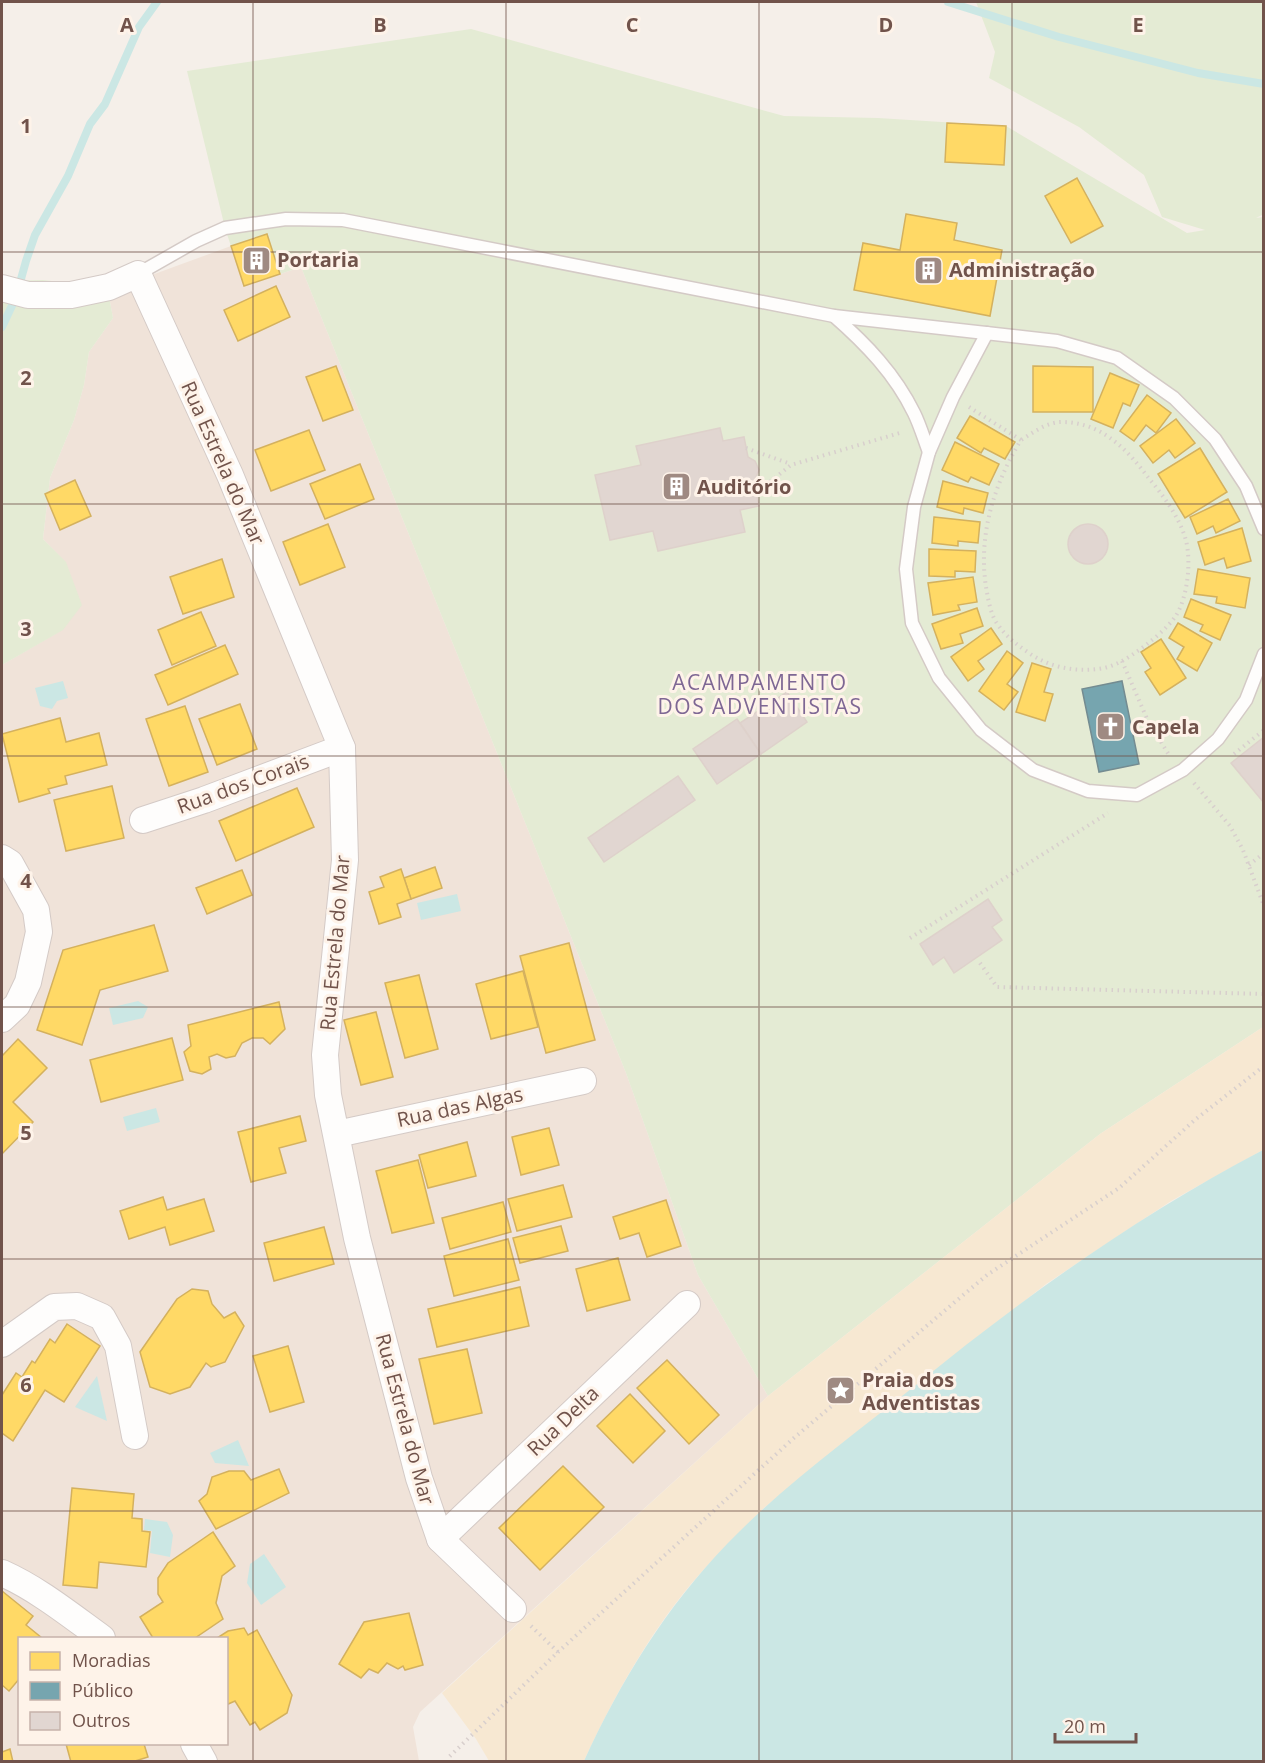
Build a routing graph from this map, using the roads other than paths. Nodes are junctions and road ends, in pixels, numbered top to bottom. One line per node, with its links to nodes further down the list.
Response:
1 (138, 274): 2 (street); 3 (lane); 8 (street, Rua Estrela do Mar)
2 (2, 288)
3 (834, 316): 4 (lane); 5 (lane)
4 (987, 333): 5 (lane); 6 (lane)
5 (929, 452): 7 (lane)
6 (1263, 529)
7 (1263, 654)
8 (342, 748): 9 (street, Rua dos Corais); 13 (street, Rua Estrela do Mar)
9 (143, 820)
10 (2, 858): 11 (street)
11 (2, 1019)
12 (583, 1081): 13 (street, Rua das Algas)
13 (337, 1134): 17 (street, Rua Estrela do Mar)
14 (687, 1304): 17 (street, Rua Delta)
15 (2, 1344): 16 (street)
16 (135, 1436)
17 (440, 1539): 19 (street, Rua Estrela do Mar)
18 (2, 1573): 20 (street)
19 (513, 1609)
20 (101, 1637)
21 (195, 1745): 22 (street)
22 (204, 1761)

